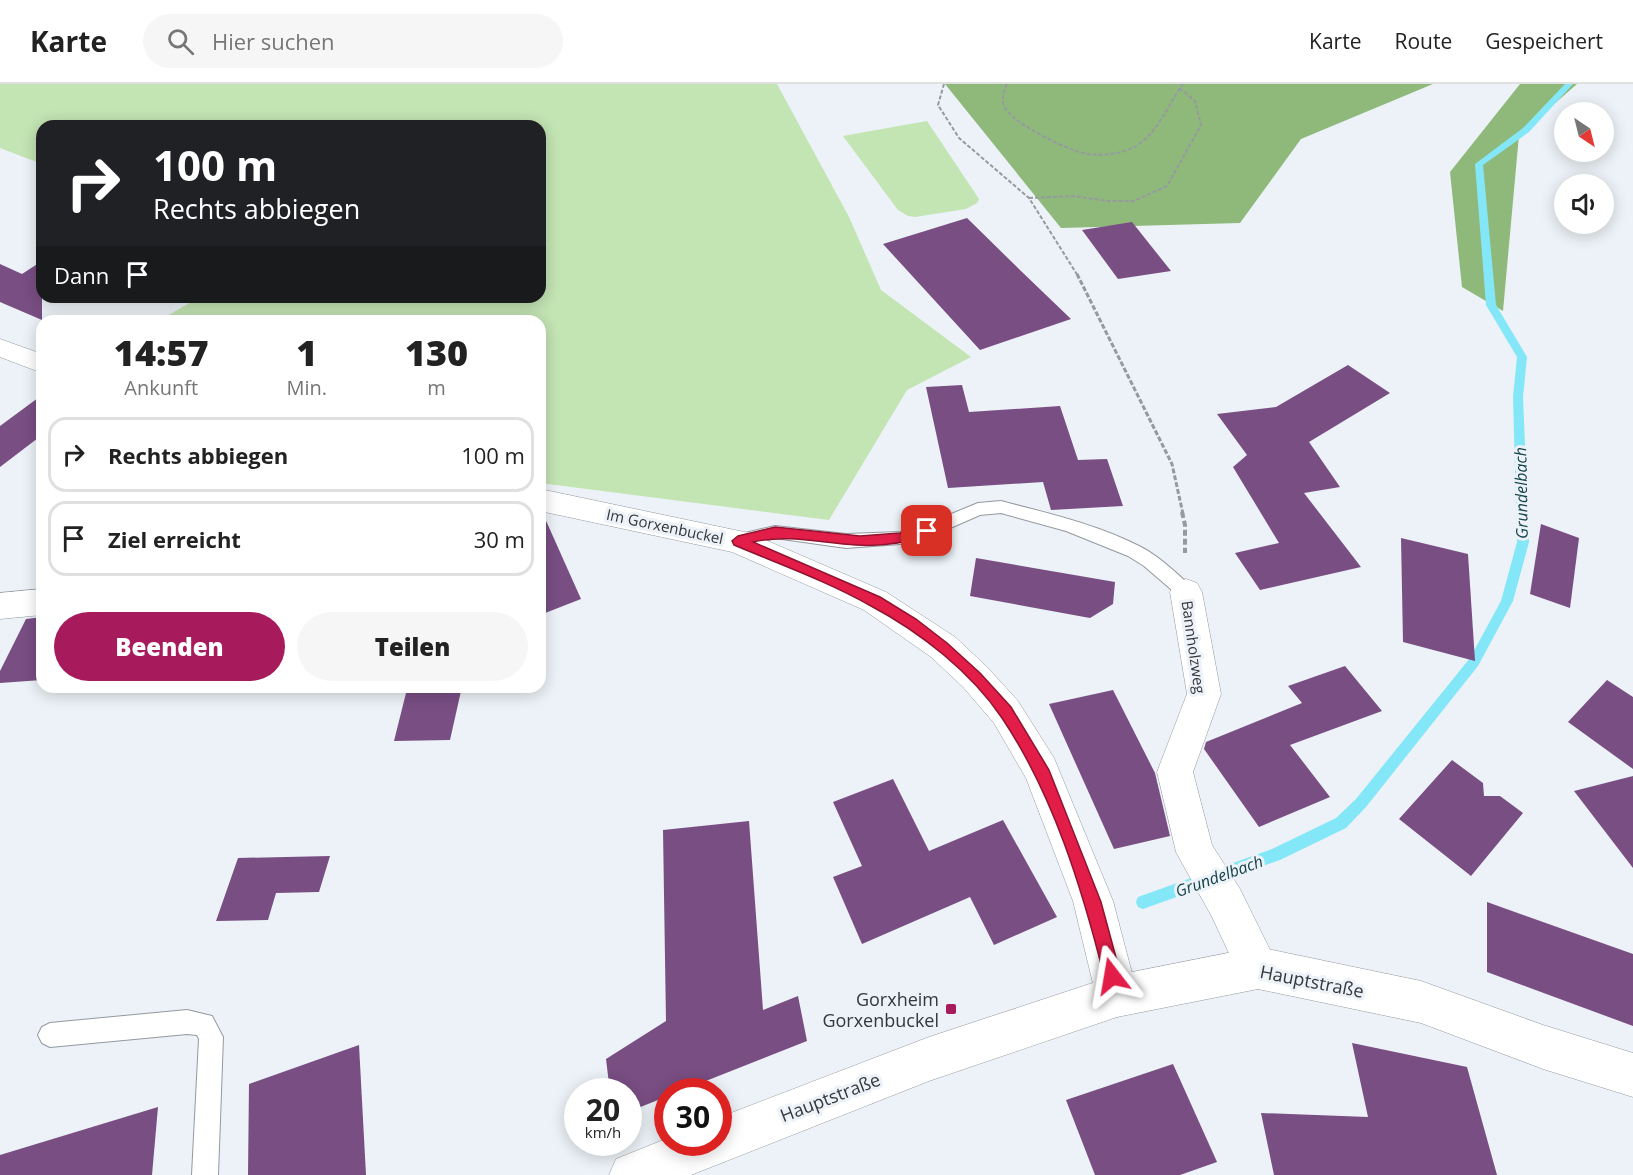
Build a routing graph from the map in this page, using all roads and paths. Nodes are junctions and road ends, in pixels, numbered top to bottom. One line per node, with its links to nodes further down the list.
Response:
1 (944, 84): 5 (path)
2 (1007, 84): 4 (path)
3 (1183, 84): 4 (path)
4 (1179, 88): 5 (path)
5 (1029, 198): 10 (path)
6 (0, 347): 7 (street)
7 (36, 362)
8 (546, 504): 9 (street, Im Gorxenbuckel)
9 (738, 541): 10 (lane); 14 (street, Im Gorxenbuckel)
10 (1186, 592): 13 (street, Bannholzweg)
11 (36, 603): 12 (street)
12 (0, 606)
13 (1258, 968): 14 (street, Hauptstraße); 16 (street, Hauptstraße)
14 (1117, 996): 17 (street, Hauptstraße)
15 (50, 1035): 19 (lane)
16 (1633, 1075)
17 (732, 1136)
18 (681, 1156): 20 (street)
19 (206, 1175)
20 (632, 1175)

